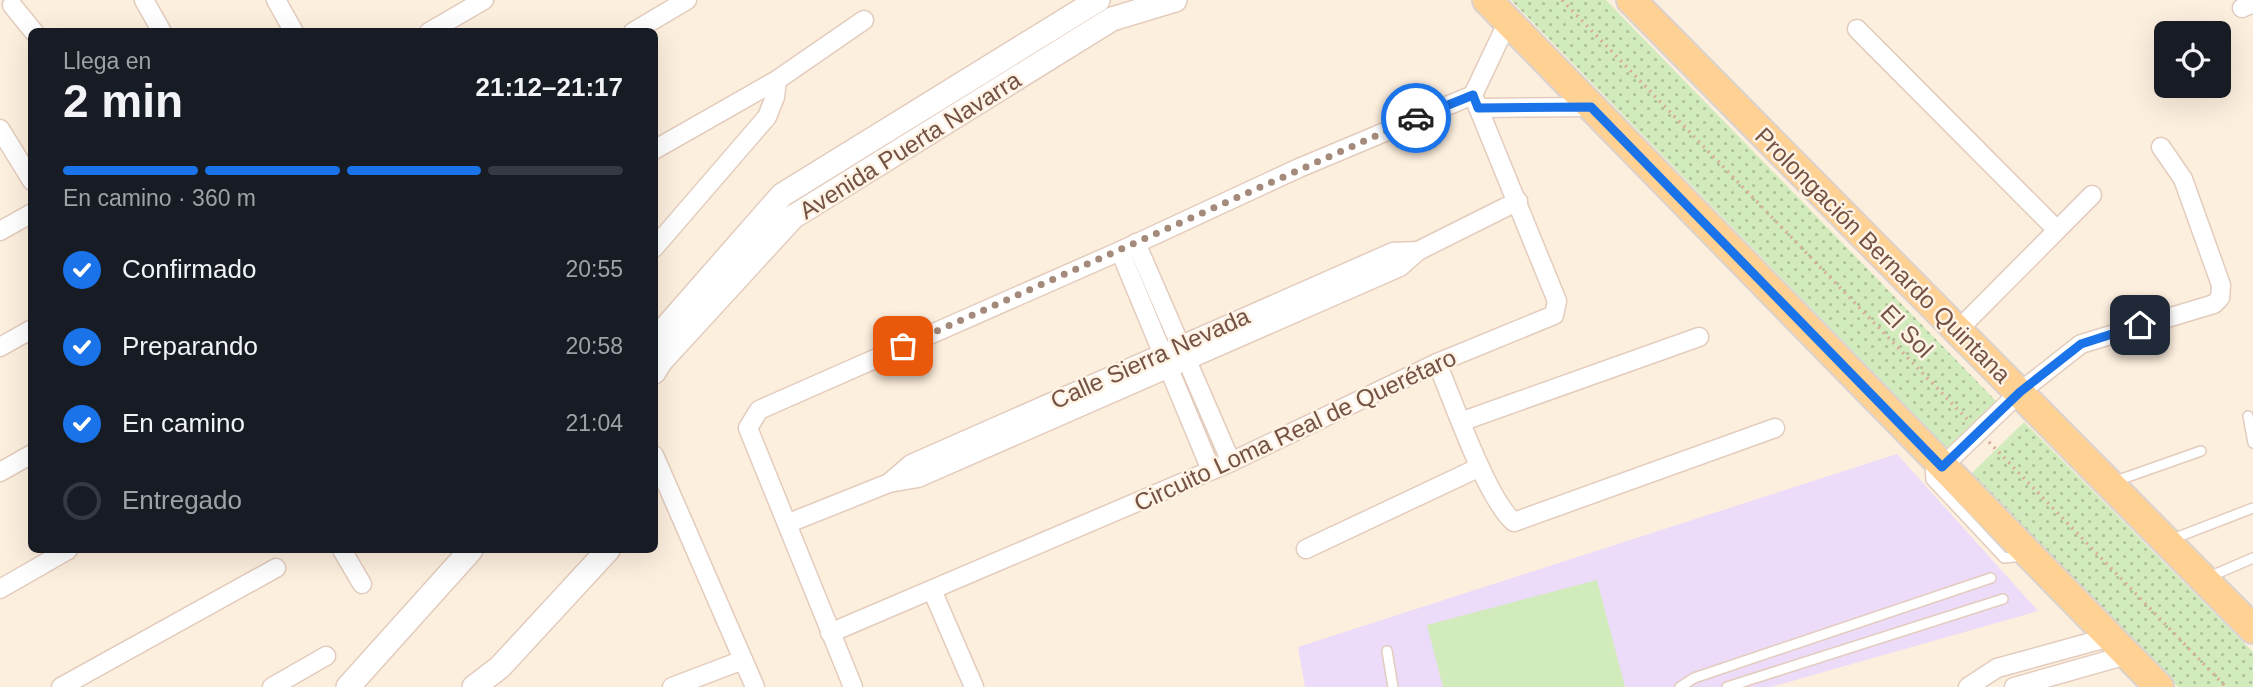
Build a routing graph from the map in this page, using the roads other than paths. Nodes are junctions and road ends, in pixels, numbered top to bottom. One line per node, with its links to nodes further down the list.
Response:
1 (144, 0): 14 (street)
2 (277, 0): 15 (street)
3 (484, 0): 16 (street)
4 (687, 0): 17 (street)
5 (1098, 0): 19 (street, Avenida Puerta Navarra)
6 (1175, 0): 21 (street, Avenida Puerta Navarra)
7 (1487, 0): 12 (main road)
8 (1630, 0): 36 (main road, Prolongación Bernardo Quintana)
9 (13, 3): 10 (street); 13 (street)
10 (0, 20)
11 (864, 20): 20 (street)
12 (1508, 22): 22 (street); 23 (main road)
13 (31, 28)
14 (160, 28)
15 (292, 28)
16 (436, 28)
17 (640, 28)
18 (1857, 29): 31 (street)
19 (972, 78): 21 (street); 37 (street, Avenida Puerta Navarra)
20 (776, 80): 26 (street); 33 (street)
21 (985, 98): 43 (street, Avenida Puerta Navarra)
22 (1475, 102): 23 (street); 29 (street, Circuito Loma Real de Querétaro); 34 (street)
23 (1591, 107): 51 (main road)
24 (0, 129): 27 (street)
25 (2161, 147): 44 (street)
26 (658, 148)
27 (28, 174)
28 (2092, 195): 31 (street)
29 (1518, 201): 40 (street, Calle Sierra Nevada); 42 (street, Circuito Loma Real de Querétaro)
30 (28, 215): 32 (street)
31 (2056, 229): 36 (street)
32 (0, 231)
33 (658, 243)
34 (1128, 247): 40 (street); 41 (street); 59 (street)
35 (28, 331): 39 (street)
36 (1957, 331): 44 (main road, Prolongación Bernardo Quintana)
37 (658, 336)
38 (1699, 337): 46 (street)
39 (0, 347)
40 (1184, 353): 41 (street, Calle Sierra Nevada); 52 (street)
41 (1165, 362): 55 (street); 59 (street, Calle Sierra Nevada)
42 (1437, 363): 46 (street); 52 (street, Circuito Loma Real de Querétaro)
43 (658, 365)
44 (2020, 392): 51 (street); 57 (main road, Prolongación Bernardo Quintana)
45 (2248, 416): 48 (lane)
46 (1462, 421): 54 (street)
47 (1774, 428): 54 (street)
48 (2253, 443)
49 (2201, 451): 57 (lane)
50 (28, 456): 56 (street)
51 (1935, 461): 76 (main road)
52 (1231, 462): 55 (street, Circuito Loma Real de Querétaro)
53 (658, 464): 79 (street)
54 (1480, 467): 61 (street)
55 (1211, 470): 72 (street, Circuito Loma Real de Querétaro)
56 (0, 472)
57 (2109, 484): 60 (main road, Prolongación Bernardo Quintana)
58 (2253, 508): 60 (lane)
59 (789, 523): 75 (street)
60 (2166, 542): 69 (main road, Prolongación Bernardo Quintana)
61 (1306, 549)
62 (63, 553): 71 (street)
63 (344, 553): 70 (street)
64 (468, 553): 83 (street)
65 (605, 553): 84 (street)
66 (2253, 558): 69 (lane)
67 (276, 568): 81 (street)
68 (1991, 578): 80 (lane)
69 (2204, 579): 74 (main road, Prolongación Bernardo Quintana)
70 (362, 584)
71 (0, 589)
72 (932, 590): 75 (street, Circuito Loma Real de Querétaro); 88 (street)
73 (2003, 599): 91 (lane)
74 (2253, 629)
75 (830, 633): 87 (street)
76 (2119, 646): 92 (street); 94 (street); 95 (main road)
77 (1387, 651): 89 (lane)
78 (326, 656): 82 (street)
79 (743, 660): 85 (street); 86 (street)
80 (1695, 682): 90 (lane)
81 (61, 687)
82 (272, 687)
83 (348, 687)
84 (474, 687)
85 (672, 687)
86 (755, 687)
87 (853, 687)
88 (974, 687)
89 (1393, 687)
90 (1680, 687)
91 (1727, 687)
92 (1969, 687): 93 (street)
93 (1977, 687)
94 (2014, 687)
95 (2159, 687)

